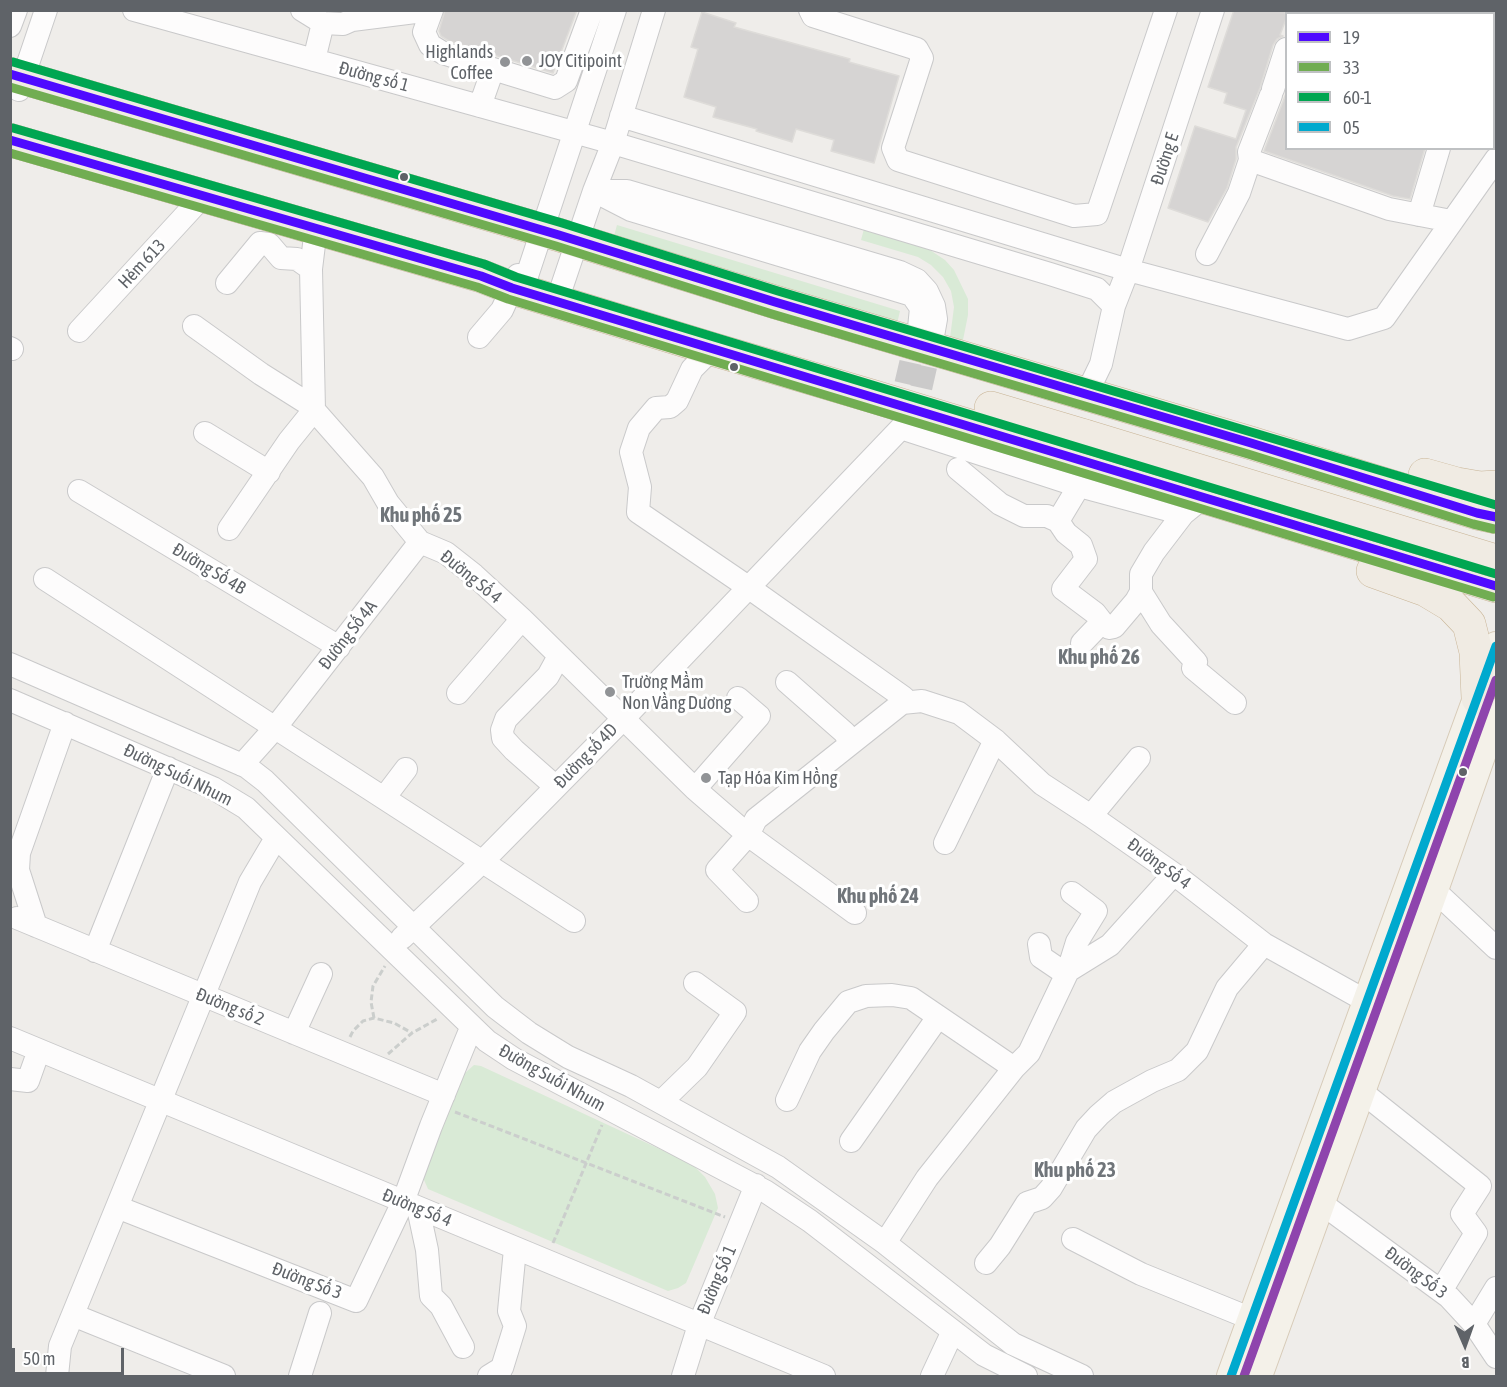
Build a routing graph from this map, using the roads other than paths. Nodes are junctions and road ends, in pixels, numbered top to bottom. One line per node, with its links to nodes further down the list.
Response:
1 (16, 10): 14 (street)
2 (46, 10): 20 (street)
3 (134, 10): 18 (street, Đường số 1)
4 (302, 10): 13 (street)
5 (431, 10): 12 (street); 19 (street)
6 (592, 10): 15 (street)
7 (615, 10): 16 (street)
8 (654, 10): 22 (street)
9 (1166, 10): 11 (street)
10 (1214, 10): 39 (street, Đường E)
11 (806, 12)
12 (352, 15): 13 (street)
13 (323, 23): 18 (street)
14 (10, 26)
15 (581, 40): 16 (street); 19 (street)
16 (603, 47): 24 (street)
17 (1285, 55): 29 (street)
18 (314, 60): 21 (street, Đường số 1)
19 (493, 69): 21 (street)
20 (16, 83): 35 (highway)
21 (480, 106): 24 (street, Đường số 1)
22 (621, 116): 26 (street); 39 (street)
23 (10, 122): 40 (highway)
24 (575, 132): 26 (street, Đường số 1); 35 (street)
25 (10, 140): 31 (highway)
26 (613, 143): 30 (street); 43 (street, Đường số 1)
27 (1438, 150): 32 (street)
28 (1497, 159): 33 (street)
29 (1251, 160): 32 (street); 37 (street)
30 (594, 191): 36 (street); 46 (street)
31 (204, 195): 34 (highway); 45 (street, Hẻm 613)
32 (1419, 215): 33 (street)
33 (1451, 221): 39 (street)
34 (316, 228): 38 (street); 40 (highway)
35 (539, 236): 36 (highway); 40 (street)
36 (575, 247): 42 (street); 49 (highway); 51 (highway)
37 (1207, 254)
38 (311, 268): 41 (street); 50 (street)
39 (1128, 270): 43 (street, Đường E)
40 (520, 282): 42 (highway); 47 (street)
41 (227, 283)
42 (559, 293): 48 (highway); 49 (highway)
43 (1114, 306): 51 (street, Đường E)
44 (194, 326): 50 (street)
45 (79, 331)
46 (926, 332)
47 (479, 337)
48 (712, 350): 55 (highway); 70 (street)
49 (982, 394): 51 (highway); 55 (highway)
50 (313, 406): 56 (street); 64 (street, Đường Số 4)
51 (1087, 415): 53 (highway); 61 (highway); 65 (highway, bridge)
52 (205, 433): 56 (street)
53 (1251, 443): 58 (highway); 61 (highway)
54 (958, 469): 62 (street)
55 (1114, 469): 60 (highway)
56 (269, 472): 63 (street)
57 (1079, 486): 60 (street); 62 (street); 70 (street, Đường số 4D)
58 (1497, 487)
59 (79, 491): 74 (street, Đường Số 4B)
60 (1202, 504): 66 (highway); 68 (street); 84 (highway)
61 (1492, 517): 66 (highway)
62 (1058, 521): 72 (street)
63 (230, 529)
64 (420, 542): 71 (street, Đường Số 4); 74 (street, Đường Số 4A)
65 (1497, 561)
66 (1458, 575): 69 (highway); 75 (highway)
67 (45, 579): 87 (street)
68 (1141, 583): 72 (street); 83 (street)
69 (1497, 586)
70 (748, 587): 82 (street); 85 (street, Đường số 4D)
71 (522, 619): 76 (street, Đường Số 4); 79 (street)
72 (1102, 622): 73 (street)
73 (1082, 643)
74 (339, 647): 87 (street, Đường Số 4A)
75 (1496, 648): 84 (main road)
76 (559, 656): 85 (street, Đường Số 4); 94 (street)
77 (10, 664): 91 (street, Đường Suối Nhum)
78 (787, 682): 89 (street)
79 (458, 693)
80 (738, 698): 95 (street)
81 (10, 700): 86 (street, Đường Suối Nhum)
82 (902, 703): 88 (street, Đường Số 4); 89 (street)
83 (1235, 703)
84 (1487, 706): 103 (main road); 118 (main road)
85 (622, 720): 94 (street, Đường số 4D); 95 (street, Đường Số 4)
86 (65, 723): 92 (street, Đường Suối Nhum); 112 (street, Đường số 2)
87 (275, 728): 91 (street, Đường Số 4A); 96 (street)
88 (995, 740): 97 (street, Đường Số 4); 100 (street)
89 (850, 744): 98 (street)
90 (1139, 758): 97 (street)
91 (242, 765): 108 (street, Đường Suối Nhum)
92 (168, 768): 99 (street, Đường Suối Nhum); 112 (street)
93 (406, 769): 96 (street)
94 (556, 787): 101 (street, Đường số 4D)
95 (695, 789): 98 (street, Đường Số 4)
96 (384, 798): 101 (street)
97 (1091, 816): 102 (street, Đường Số 4)
98 (748, 835): 105 (street); 106 (street, Đường Số 4)
99 (276, 838): 113 (street, Đường Suối Nhum); 117 (street)
100 (945, 843)
101 (482, 862): 107 (street); 108 (street, Đường số 4D)
102 (1174, 874): 110 (street, Đường Số 4); 114 (street)
103 (1434, 890): 111 (street); 126 (main road)
104 (1072, 893): 114 (street)
105 (747, 901)
106 (855, 913)
107 (574, 921)
108 (413, 926): 113 (street, Đường số 4D); 130 (street, Đường Suối Nhum)
109 (1039, 944): 114 (street)
110 (1264, 944): 118 (street, Đường Số 4); 139 (street)
111 (1497, 948)
112 (95, 951): 117 (street, Đường số 2)
113 (393, 951): 120 (street, Đường Suối Nhum)
114 (1067, 973): 124 (street)
115 (321, 974): 121 (street)
116 (694, 983): 130 (street)
117 (203, 996): 121 (street, Đường số 2); 128 (street)
118 (1368, 1002): 144 (main road)
119 (938, 1017): 124 (street); 127 (street); 131 (street)
120 (471, 1028): 129 (street, Đường Số 3); 132 (street, Đường Suối Nhum)
121 (294, 1034): 129 (street, Đường số 2)
122 (10, 1038): 123 (street, Đường Số 4)
123 (39, 1050): 125 (street); 128 (street, Đường Số 4)
124 (1014, 1068): 137 (street)
125 (10, 1079)
126 (1362, 1092): 133 (main road); 141 (street)
127 (787, 1100)
128 (160, 1101): 134 (street, Đường Số 4); 135 (street)
129 (441, 1101): 134 (street, Đường Số 3)
130 (661, 1102): 137 (street, Đường Suối Nhum)
131 (851, 1141)
132 (756, 1185): 146 (street, Đường Số 1); 147 (street, Đường Suối Nhum)
133 (1321, 1203): 141 (street, Đường Số 3); 160 (main road)
134 (410, 1205): 135 (street, Đường Số 3); 138 (street, Đường Số 4); 148 (street)
135 (117, 1207): 143 (street)
136 (1073, 1239): 144 (street)
137 (885, 1243): 158 (street, Đường Suối Nhum)
138 (515, 1249): 146 (street, Đường Số 4); 153 (street)
139 (986, 1263)
140 (1497, 1288): 145 (street)
141 (1441, 1291): 145 (street, Đường Số 3)
142 (320, 1313): 152 (street)
143 (73, 1315): 150 (street); 151 (street)
144 (1252, 1319): 159 (main road)
145 (1474, 1324): 149 (street, Đường Số 3)
146 (699, 1325): 154 (street, Đường Số 1); 155 (street, Đường Số 4)
147 (953, 1331): 156 (street); 157 (street, Đường Suối Nhum)
148 (463, 1347)
149 (1496, 1355)
150 (57, 1377)
151 (224, 1377)
152 (300, 1377)
153 (489, 1377)
154 (683, 1377)
155 (824, 1377)
156 (932, 1377)
157 (1026, 1377)
158 (1082, 1377)
159 (1231, 1377)
160 (1258, 1377)

